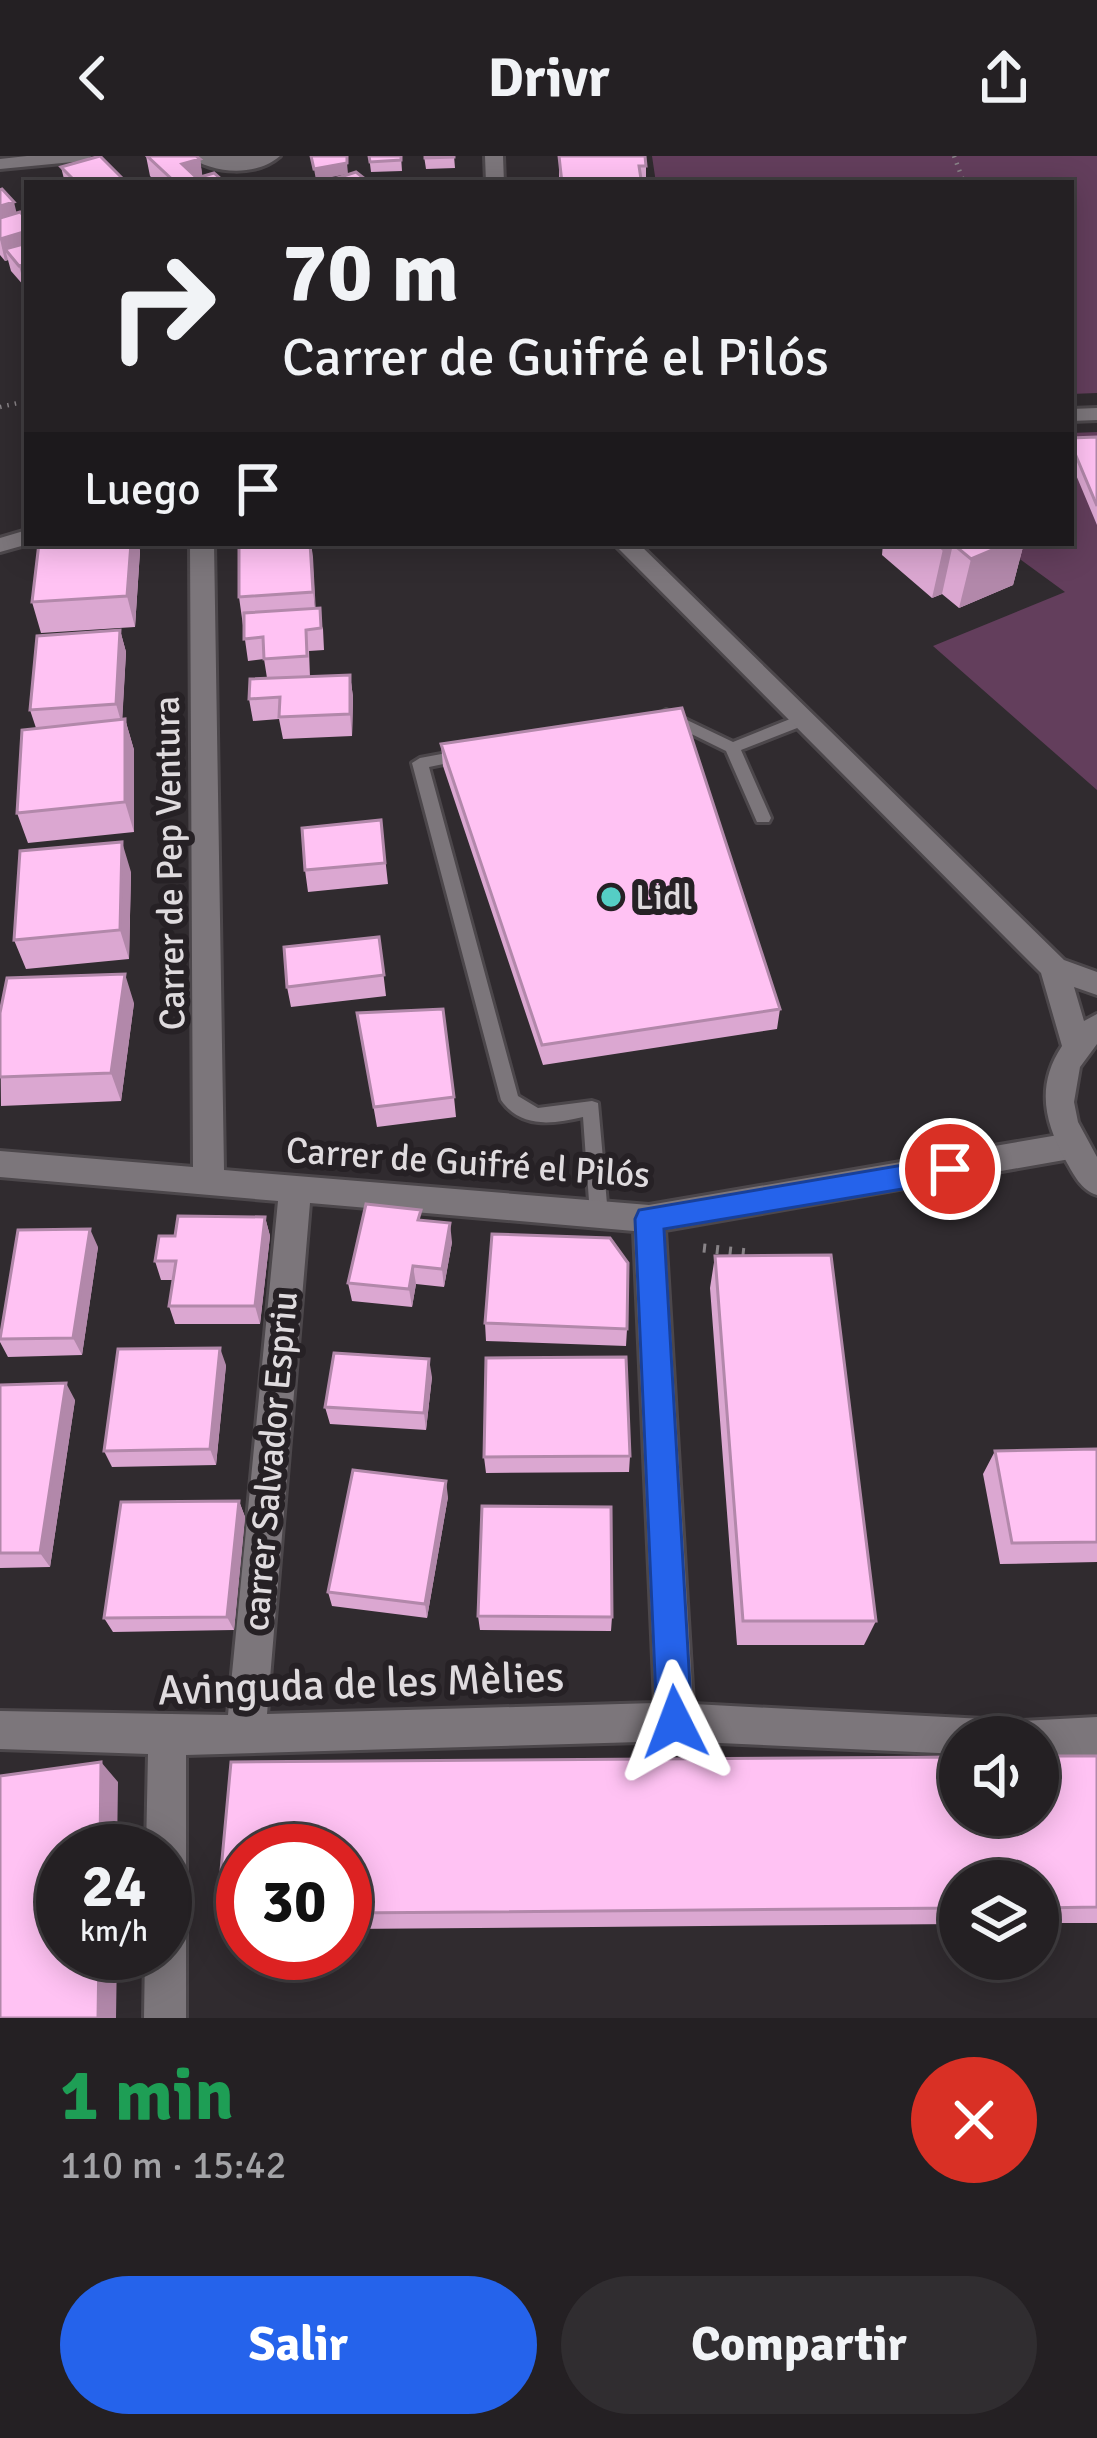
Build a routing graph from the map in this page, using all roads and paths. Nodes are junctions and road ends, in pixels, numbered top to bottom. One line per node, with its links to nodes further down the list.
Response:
1 (83, 156): 4 (street)
2 (269, 158): 3 (street)
3 (207, 159): 5 (street)
4 (10, 163)
5 (238, 180)
6 (202, 546): 18 (street, Carrer de Pep Ventura)
7 (629, 546): 9 (street)
8 (641, 718): 10 (lane)
9 (805, 719): 10 (lane); 13 (street)
10 (733, 748): 12 (lane)
11 (486, 750): 21 (lane)
12 (763, 818)
13 (1054, 968): 14 (street); 15 (street)
14 (1097, 983)
15 (1087, 1036): 16 (street)
16 (1070, 1146): 19 (street); 22 (street, Carrer de Guifré el Pilós)
17 (0, 1164): 18 (street, Carrer de Guifré el Pilós)
18 (209, 1182): 20 (street, Carrer de Guifré el Pilós)
19 (1097, 1182)
20 (295, 1191): 21 (street, Carrer de Guifré el Pilós); 25 (street, carrer Salvador Espriu)
21 (599, 1215): 22 (street, Carrer de Guifré el Pilós)
22 (649, 1219): 23 (street)
23 (675, 1722): 25 (street, Avinguda de les Mèlies); 26 (street, Avinguda de les Mèlies)
24 (0, 1730): 27 (street, Avinguda de les Mèlies)
25 (246, 1731): 27 (street, Avinguda de les Mèlies)
26 (939, 1734)
27 (167, 1736): 30 (street)
28 (1097, 1736): 29 (street)
29 (1059, 1737)
30 (165, 2018)

